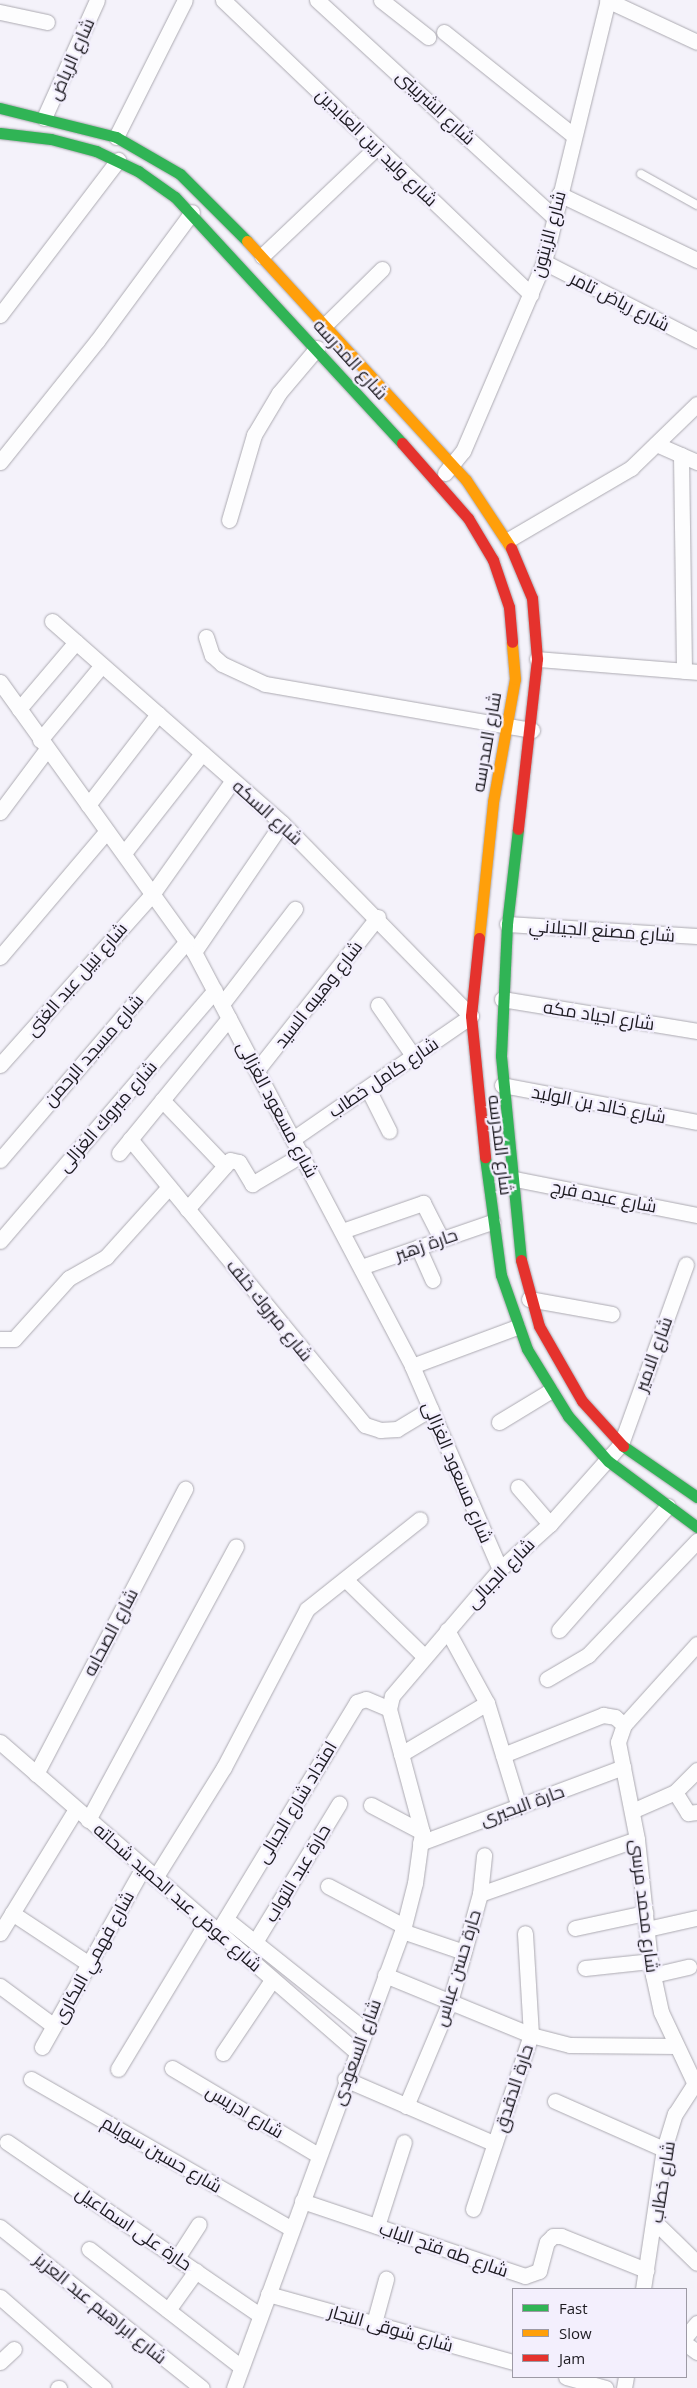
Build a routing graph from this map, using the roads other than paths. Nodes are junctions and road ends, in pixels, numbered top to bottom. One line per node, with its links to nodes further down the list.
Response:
1 (97, 0): 13 (street, شارع الرياض)
2 (186, 0): 16 (street)
3 (223, 0): 17 (street, شارع وليد زين العابدين)
4 (317, 0): 23 (street, شارع الشربينى)
5 (381, 0): 10 (street)
6 (608, 0): 11 (street); 15 (street, شارع الزيتون)
7 (0, 12): 8 (street)
8 (47, 22)
9 (444, 32): 15 (street)
10 (428, 37)
11 (697, 42)
12 (0, 108): 13 (street, شارع المدرسه)
13 (44, 118): 16 (street, شارع المدرسه)
14 (0, 133): 18 (street, شارع المدرسه)
15 (572, 134): 20 (street, شارع الزيتون)
16 (116, 136): 24 (street, شارع المدرسه)
17 (377, 147): 24 (street); 28 (street, شارع وليد زين العابدين)
18 (118, 160): 22 (street, شارع المدرسه); 29 (street)
19 (641, 174): 21 (lane)
20 (559, 194): 23 (street, شارع الزيتون); 25 (street)
21 (697, 205)
22 (192, 212): 32 (street, شارع المدرسه); 36 (street)
23 (554, 217): 26 (street, شارع الزيتون)
24 (262, 256): 30 (street, شارع المدرسه)
25 (697, 260)
26 (544, 262): 28 (street, شارع الزيتون); 31 (street, شارع رياض تامر)
27 (382, 270): 30 (street)
28 (531, 294): 38 (street, شارع الزيتون)
29 (0, 315)
30 (325, 325): 38 (street, شارع المدرسه)
31 (697, 340)
32 (318, 348): 39 (street, شارع المدرسه); 40 (street)
33 (697, 404): 34 (street)
34 (656, 444): 35 (street); 41 (street)
35 (681, 455): 37 (street); 47 (street)
36 (0, 462)
37 (697, 462)
38 (453, 466): 39 (street, شارع الزيتون); 41 (street, شارع المدرسه)
39 (437, 480): 51 (street, شارع المدرسه)
40 (229, 520)
41 (508, 540): 45 (street, شارع المدرسه)
42 (52, 621): 44 (street, شارع السكه)
43 (206, 637): 51 (street)
44 (76, 642): 46 (street, شارع السكه); 49 (street)
45 (537, 659): 47 (street); 52 (street, شارع المدرسه)
46 (102, 665): 50 (street, شارع السكه); 53 (street)
47 (691, 671)
48 (1, 685): 49 (street, شارع مسعود الغزالى)
49 (18, 709): 53 (street, شارع مسعود الغزالى)
50 (158, 714): 54 (street, شارع السكه); 56 (street)
51 (507, 725): 52 (street); 71 (street, شارع المدرسه)
52 (532, 730): 64 (street, شارع المدرسه)
53 (44, 745): 56 (street, شارع مسعود الغزالى); 57 (street)
54 (202, 753): 55 (street, شارع السكه); 60 (street)
55 (233, 780): 58 (street, شارع السكه); 61 (street, شارع نبيل عبد الغنى)
56 (88, 806): 59 (street, شارع مسعود الغزالى)
57 (0, 812)
58 (282, 823): 63 (street, شارع السكه); 66 (street, شارع مسجد الرحمن)
59 (107, 831): 60 (street, شارع مسعود الغزالى); 67 (street)
60 (124, 854): 61 (street, شارع مسعود الغزالى)
61 (153, 892): 66 (street, شارع مسعود الغزالى); 75 (street, شارع نبيل عبد الغنى)
62 (295, 909): 68 (street, شارع مبروك الغزالى)
63 (378, 918): 71 (street, شارع السكه); 76 (street, شارع وهيبه السيد)
64 (507, 924): 65 (street, شارع مصنع الجيلاني); 69 (street, شارع المدرسه)
65 (697, 936)
66 (190, 946): 68 (street, شارع مسعود الغزالى); 86 (street, شارع مسجد الرحمن)
67 (0, 957)
68 (218, 997): 72 (street, شارع مسعود الغزالى); 95 (street, شارع مبروك الغزالى)
69 (502, 999): 73 (street, شارع اجياد مكه); 77 (street, شارع المدرسه)
70 (378, 1006): 74 (street)
71 (471, 1016): 74 (street, شارع كامل خطاب); 92 (street, شارع المدرسه)
72 (229, 1018): 76 (street, شارع مسعود الغزالى); 79 (street)
73 (697, 1031)
74 (414, 1057): 78 (street, شارع كامل خطاب)
75 (0, 1065)
76 (257, 1070): 82 (street, شارع مسعود الغزالى)
77 (502, 1085): 80 (street, شارع خالد بن الوليد); 88 (street, شارع المدرسه)
78 (368, 1089): 81 (street); 82 (street, شارع كامل خطاب)
79 (162, 1100): 83 (street); 87 (street)
80 (697, 1122)
81 (389, 1131)
82 (294, 1138): 85 (street, شارع مسعود الغزالى)
83 (130, 1139): 84 (street); 89 (street, شارع مبروك خلف)
84 (119, 1153)
85 (303, 1154): 87 (street); 93 (street, شارع مسعود الغزالى)
86 (0, 1160)
87 (225, 1166): 90 (street)
88 (510, 1178): 91 (street, شارع عبده فرج); 100 (street, شارع المدرسه)
89 (169, 1187): 90 (street, شارع مبروك خلف); 103 (street)
90 (187, 1209): 106 (street, شارع مبروك خلف)
91 (697, 1214)
92 (492, 1222): 94 (street, حارة زهير); 102 (street, شارع المدرسه)
93 (342, 1231): 94 (street); 98 (street, شارع مسعود الغزالى)
94 (441, 1238): 96 (street, حارة زهير)
95 (0, 1241)
96 (418, 1247): 98 (street, حارة زهير); 99 (street)
97 (686, 1264): 108 (street, شارع الامير)
98 (361, 1267): 104 (street, شارع مسعود الغزالى)
99 (433, 1280)
100 (529, 1299): 101 (street); 108 (street, شارع المدرسه)
101 (612, 1314)
102 (517, 1327): 104 (street); 105 (street, شارع المدرسه)
103 (0, 1339)
104 (412, 1366): 106 (street, شارع مسعود الغزالى)
105 (550, 1391): 107 (street); 109 (street, شارع المدرسه)
106 (430, 1409): 119 (street, شارع مسعود الغزالى)
107 (499, 1422)
108 (621, 1444): 109 (street, شارع الجبالى); 112 (street, شارع المدرسه)
109 (608, 1461): 113 (street, شارع المدرسه); 115 (street, شارع الجبالى)
110 (518, 1487): 115 (street)
111 (184, 1489): 134 (street, شارع الصحابه)
112 (697, 1497)
113 (668, 1506): 116 (street, شارع المدرسه); 122 (street)
114 (420, 1519): 120 (street)
115 (550, 1524): 119 (street, شارع الجبالى)
116 (697, 1527)
117 (697, 1541): 125 (street)
118 (236, 1546): 142 (street)
119 (500, 1570): 121 (street, شارع الجبالى)
120 (346, 1580): 124 (street); 147 (street)
121 (447, 1630): 124 (street, شارع الجبالى); 126 (street)
122 (559, 1630)
123 (697, 1644): 128 (street)
124 (424, 1656): 127 (street, شارع الجبالى)
125 (547, 1680)
126 (487, 1703): 130 (street); 131 (street)
127 (390, 1709): 130 (street, شارع السعودى); 152 (street, امتداد شارع الجبالى)
128 (624, 1725): 131 (street); 132 (street, شارع محمد مرسى)
129 (0, 1742): 134 (street, شارع عوض عبد الحميد شحاته)
130 (401, 1754): 143 (street, شارع السعودى)
131 (504, 1755): 138 (street)
132 (623, 1767): 138 (street, حارة البحيرى); 140 (street, شارع محمد مرسى)
133 (697, 1770): 135 (street)
134 (36, 1774): 139 (street, شارع عوض عبد الحميد شحاته)
135 (675, 1792): 140 (street); 141 (street)
136 (339, 1804): 161 (street, حارة عبد التواب)
137 (371, 1805): 143 (street)
138 (519, 1807): 143 (street, حارة البحيرى)
139 (76, 1809): 142 (street, شارع عوض عبد الحميد شحاته); 151 (street)
140 (632, 1811): 144 (street, شارع محمد مرسى)
141 (697, 1812)
142 (88, 1820): 146 (street, شارع عوض عبد الحميد شحاته)
143 (421, 1838): 156 (street, شارع السعودى)
144 (638, 1838): 149 (street); 150 (street, شارع محمد مرسى)
145 (484, 1856): 149 (street, حارة حسن عباس)
146 (143, 1868): 147 (street, شارع عوض عبد الحميد شحاته); 163 (street, شارع فهمي البكارى)
147 (155, 1878): 154 (street, شارع عوض عبد الحميد شحاته)
148 (328, 1886): 156 (street)
149 (480, 1894): 162 (street, حارة حسن عباس)
150 (645, 1913): 155 (street); 157 (street, شارع محمد مرسى)
151 (12, 1914): 158 (street); 163 (street)
152 (226, 1918): 159 (street, امتداد شارع الجبالى); 161 (street)
153 (696, 1918): 157 (street)
154 (206, 1922): 159 (street, شارع عوض عبد الحميد شحاته); 180 (street)
155 (575, 1928)
156 (403, 1929): 162 (street); 168 (street, شارع السعودى)
157 (647, 1929): 166 (street, شارع محمد مرسى)
158 (0, 1933)
159 (217, 1933): 169 (street, شارع عوض عبد الحميد شحاته)
160 (525, 1933): 174 (street, حارة الدقدق)
161 (255, 1942): 167 (street)
162 (464, 1952): 171 (street, حارة حسن عباس)
163 (89, 1964): 172 (street, شارع فهمي البكارى)
164 (689, 1967): 166 (street)
165 (584, 1968): 166 (street)
166 (652, 1968): 175 (street, شارع محمد مرسى)
167 (292, 1971): 169 (street); 173 (street)
168 (385, 1975): 171 (street); 173 (street, شارع السعودى)
169 (277, 1983): 177 (street, شارع عوض عبد الحميد شحاته); 178 (street)
170 (0, 1986): 172 (street)
171 (450, 2002): 174 (street); 185 (street, حارة حسن عباس)
172 (54, 2026): 176 (street, شارع فهمي البكارى)
173 (364, 2029): 177 (street, شارع السعودى)
174 (531, 2035): 175 (street); 188 (street, حارة الدقدق)
175 (676, 2046): 183 (street, شارع محمد مرسى)
176 (42, 2047)
177 (356, 2051): 182 (street, شارع السعودى)
178 (223, 2053)
179 (172, 2068): 190 (street, شارع ادريس)
180 (118, 2069)
181 (31, 2079): 197 (street, شارع حسين سويلم)
182 (345, 2079): 185 (street); 190 (street, شارع السعودى)
183 (696, 2081): 189 (street, شارع خطاب)
184 (555, 2101): 189 (street)
185 (406, 2106): 188 (street)
186 (6, 2142): 199 (street, حارة على اسماعيل)
187 (404, 2142): 195 (street)
188 (495, 2144): 192 (street, حارة الدقدق)
189 (664, 2149): 193 (street, شارع خطاب)
190 (318, 2155): 191 (street, شارع السعودى)
191 (302, 2201): 195 (street, شارع طه فتح الباب); 197 (street, شارع السعودى)
192 (473, 2209)
193 (656, 2223): 200 (street); 201 (street, شارع خطاب)
194 (199, 2224): 199 (street)
195 (377, 2226): 203 (street, شارع طه فتح الباب)
196 (0, 2227): 221 (street, شارع ابراهيم عبد العزيز)
197 (292, 2229): 207 (street, شارع السعودى)
198 (89, 2249): 209 (street)
199 (177, 2258): 202 (street, حارة على اسماعيل)
200 (697, 2263)
201 (646, 2270): 203 (street); 206 (street, شارع خطاب)
202 (196, 2271): 209 (street); 210 (street, حارة على اسماعيل)
203 (539, 2271): 205 (street)
204 (386, 2278): 211 (street)
205 (536, 2288)
206 (643, 2288)
207 (268, 2294): 210 (street, شارع السعودى); 211 (street, شارع شوقى النجار)
208 (0, 2297): 220 (street)
209 (168, 2310): 217 (street)
210 (260, 2315): 217 (street, شارع السعودى)
211 (374, 2323): 216 (street, شارع شوقى النجار)
212 (697, 2323): 213 (street)
213 (687, 2335)
214 (14, 2349): 215 (street)
215 (0, 2362)
216 (512, 2362)
217 (241, 2368): 219 (street, شارع السعودى)
218 (570, 2378): 222 (street)
219 (236, 2387)
220 (104, 2388)
221 (202, 2388)
222 (606, 2388)

